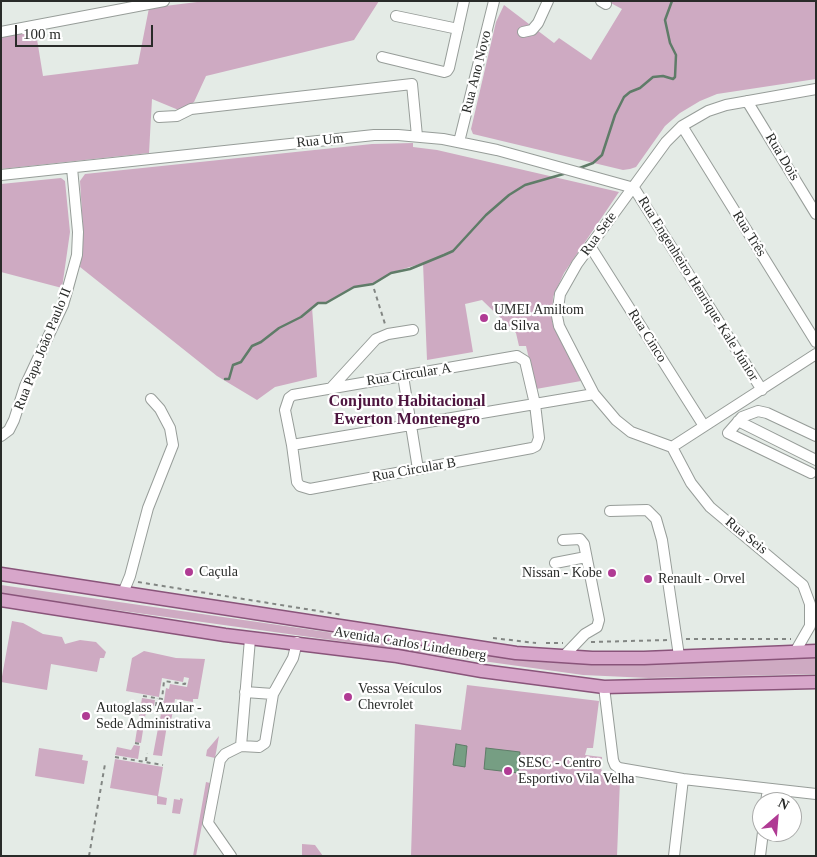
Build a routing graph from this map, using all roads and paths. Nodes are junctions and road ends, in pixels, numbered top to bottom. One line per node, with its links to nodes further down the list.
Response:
1 (164, 1): 7 (street)
2 (464, 1): 6 (street)
3 (494, 1): 17 (street, Rua Ano Novo)
4 (548, 1): 8 (street)
5 (396, 16): 6 (street)
6 (458, 29): 10 (street)
7 (1, 32)
8 (523, 32)
9 (382, 57): 10 (street)
10 (417, 66): 11 (street)
11 (412, 84): 14 (street); 16 (street)
12 (816, 88): 13 (street, Rua Sete)
13 (747, 101): 15 (street, Rua Sete); 21 (street, Rua Dois)
14 (159, 116)
15 (682, 126): 20 (street, Rua Sete); 26 (street, Rua Três)
16 (417, 136): 17 (street, Rua Um); 18 (street, Rua Um)
17 (459, 142): 20 (street, Rua Um)
18 (72, 168): 19 (street, Rua Um); 37 (street, Rua Papa João Paulo II)
19 (1, 175)
20 (634, 188): 22 (street, Rua Sete); 30 (street, Rua Engenheiro Henrique Kale Júnior)
21 (816, 214)
22 (590, 246): 31 (street, Rua Sete); 36 (street, Rua Cinco)
23 (374, 289): 25 (path)
24 (413, 330): 25 (street)
25 (388, 334): 29 (street)
26 (816, 342)
27 (816, 354): 30 (street)
28 (403, 376): 29 (street, Rua Circular A); 33 (street, Rua Circular A); 35 (street)
29 (332, 387): 39 (street, Rua Circular A)
30 (762, 390): 36 (street)
31 (594, 394): 33 (street); 40 (street, Rua Sete)
32 (151, 399): 49 (street)
33 (536, 404): 35 (street); 42 (street, Rua Circular B)
34 (738, 421): 38 (street); 41 (street); 43 (street)
35 (412, 423): 39 (street); 42 (street)
36 (704, 426): 40 (street)
37 (1, 436)
38 (816, 436)
39 (292, 445): 42 (street, Rua Circular B)
40 (672, 446): 53 (street, Rua Seis)
41 (816, 460)
42 (418, 469)
43 (811, 473)
44 (610, 511): 58 (street)
45 (563, 540): 46 (street)
46 (586, 557): 47 (street); 60 (street)
47 (555, 563)
48 (1, 574): 50 (main road, Avenida Carlos Lindenberg)
49 (128, 581): 50 (street); 52 (path, Avenida Carlos Lindenberg)
50 (123, 593): 63 (main road, Avenida Carlos Lindenberg)
51 (1, 600): 56 (main road, Avenida Carlos Lindenberg)
52 (348, 616)
53 (812, 621): 54 (street, Rua Seis); 57 (street)
54 (816, 636)
55 (485, 637): 60 (path, Avenida Carlos Lindenberg)
56 (250, 638): 59 (main road, Avenida Carlos Lindenberg); 68 (street)
57 (802, 638): 58 (path, Avenida Carlos Lindenberg); 62 (street)
58 (677, 640): 60 (path, Avenida Carlos Lindenberg); 64 (street)
59 (297, 642): 67 (main road, Avenida Carlos Lindenberg); 69 (street)
60 (575, 643): 63 (street)
61 (816, 651): 62 (main road, Avenida Carlos Lindenberg)
62 (795, 652): 64 (main road, Avenida Carlos Lindenberg)
63 (564, 656): 64 (main road, Avenida Carlos Lindenberg)
64 (679, 656)
65 (186, 679): 71 (path)
66 (816, 682): 67 (main road, Avenida Carlos Lindenberg)
67 (604, 687): 81 (street)
68 (245, 692): 69 (street); 75 (street)
69 (273, 694): 75 (street)
70 (143, 696): 71 (path)
71 (157, 698): 72 (path)
72 (156, 706)
73 (135, 743): 74 (path)
74 (140, 744)
75 (241, 746): 87 (street)
76 (147, 754): 78 (path)
77 (115, 757): 78 (path)
78 (146, 762): 80 (path)
79 (105, 764): 86 (path)
80 (163, 765)
81 (683, 778): 82 (street); 88 (street)
82 (768, 789): 83 (street); 84 (street)
83 (768, 792)
84 (816, 794)
85 (762, 842): 89 (street)
86 (89, 856)
87 (230, 856)
88 (674, 856)
89 (760, 856)

